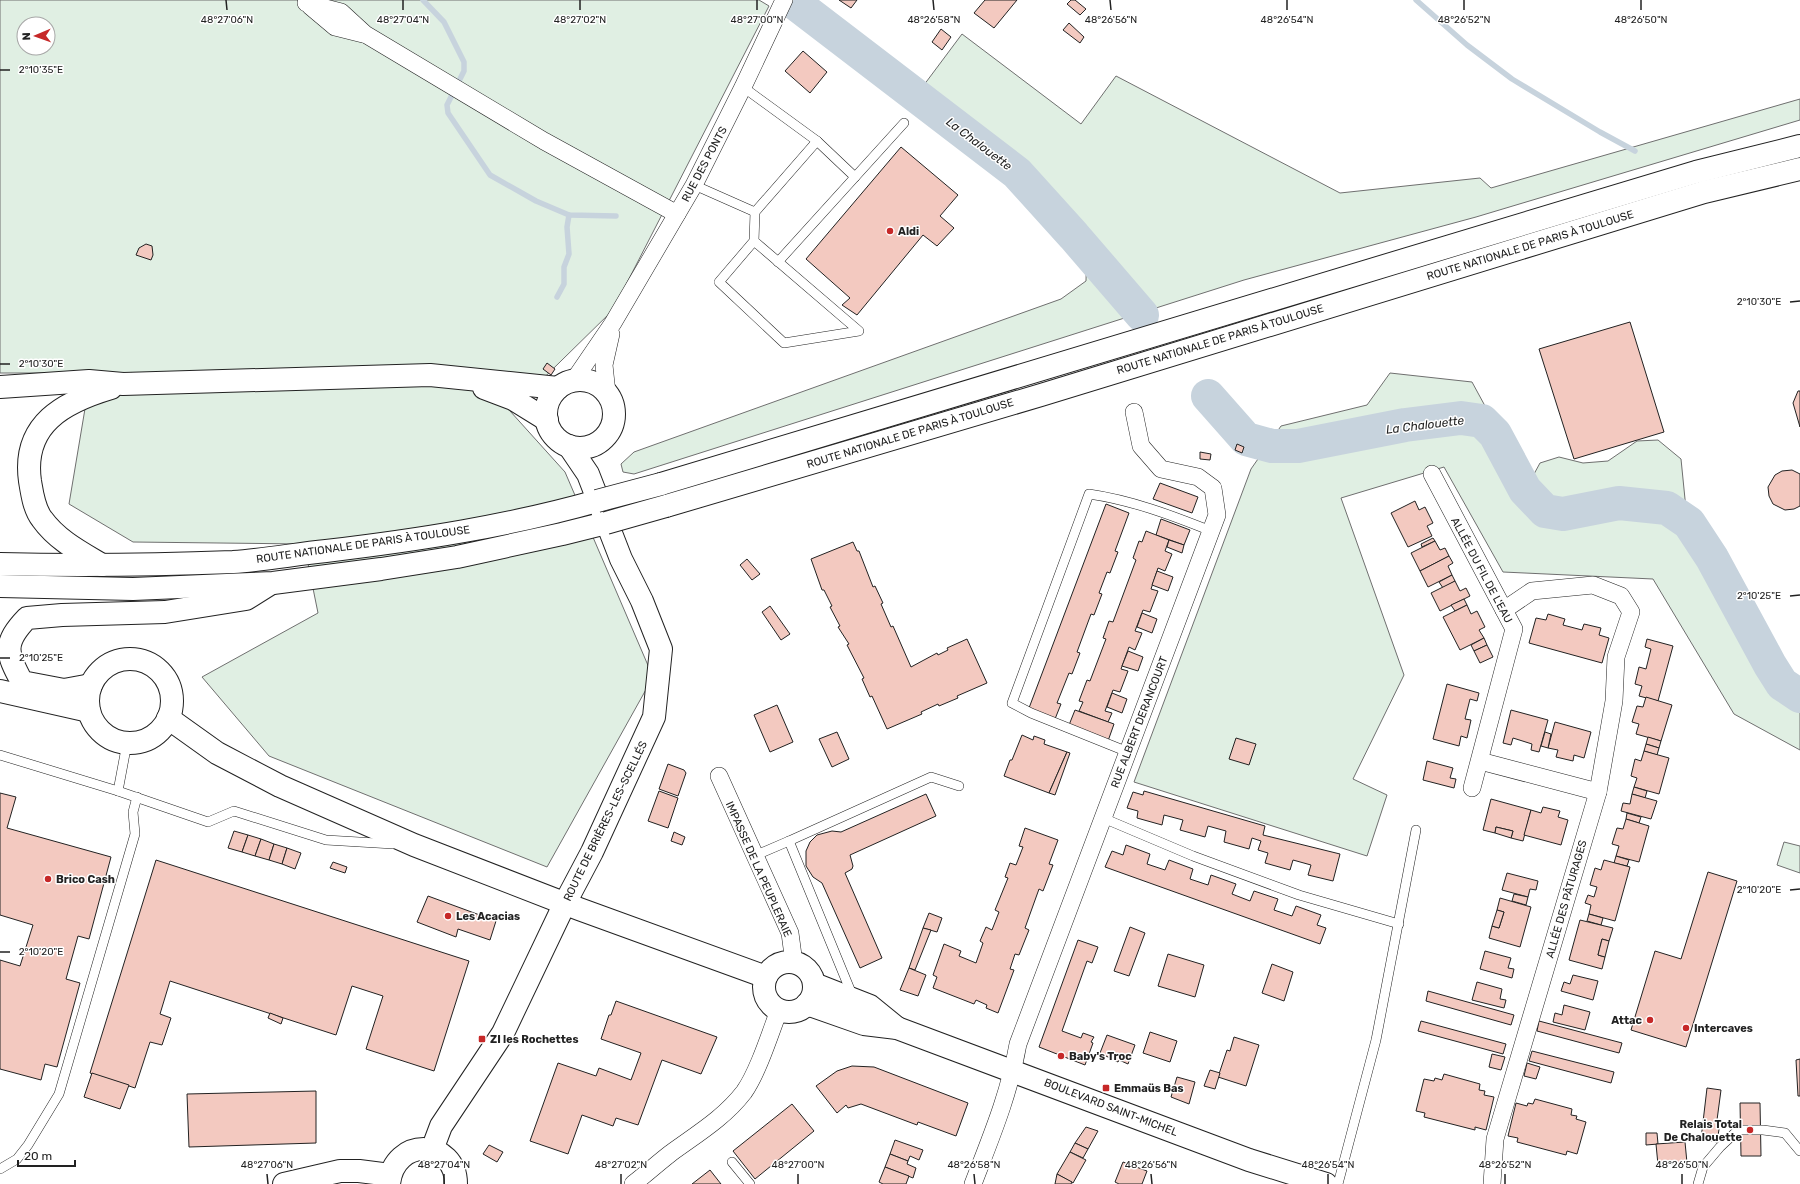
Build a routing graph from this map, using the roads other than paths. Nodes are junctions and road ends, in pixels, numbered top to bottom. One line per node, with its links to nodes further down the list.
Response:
1 (784, 0): 3 (street, RUE DES PONTS)
2 (304, 1): 11 (street)
3 (744, 87): 5 (lane); 9 (street, RUE DES PONTS)
4 (904, 123): 8 (lane)
5 (817, 141): 8 (lane); 10 (lane)
6 (1800, 146): 28 (main road, ROUTE NATIONALE DE PARIS À TOULOUSE, bridge)
7 (1800, 169): 29 (main road, ROUTE NATIONALE DE PARIS À TOULOUSE, bridge)
8 (855, 177): 13 (lane)
9 (694, 185): 10 (lane); 11 (street, RUE DES PONTS)
10 (755, 212): 12 (lane)
11 (677, 214): 14 (street, RUE DES PONTS)
12 (754, 241): 13 (lane); 13 (lane)
13 (778, 262)
14 (613, 323): 17 (street, RUE DES PONTS); 19 (street, RUE DES PONTS)
15 (458, 379): 16 (main road); 17 (main road); 21 (main road)
16 (123, 384): 18 (main road); 28 (main road)
17 (566, 384): 19 (main road); 21 (main road)
18 (0, 387)
19 (607, 393): 22 (main road)
20 (1134, 412): 26 (street, RUE ALBERT DERANCOURT)
21 (547, 420): 23 (main road)
22 (598, 443): 23 (main road); 24 (main road)
23 (569, 446): 24 (main road, ROUTE DE BRIÈRES-LES-SCELLÉS)
24 (588, 474): 51 (main road, ROUTE DE BRIÈRES-LES-SCELLÉS)
25 (1432, 474): 31 (street, ALLÉE DU FIL DE L'EAU)
26 (1211, 531): 37 (street, RUE ALBERT DERANCOURT); 37 (lane)
27 (0, 564): 28 (main road, ROUTE NATIONALE DE PARIS À TOULOUSE)
28 (104, 566)
29 (273, 583): 30 (main road, ROUTE NATIONALE DE PARIS À TOULOUSE); 32 (main road)
30 (0, 586)
31 (1504, 610): 39 (street, ALLÉE DU FIL DE L'EAU); 44 (street, ALLÉE DES PÂTURAGES)
32 (91, 685): 34 (main road); 35 (main road)
33 (0, 691): 34 (main road)
34 (89, 711): 36 (main road)
35 (168, 718): 36 (main road); 49 (main road)
36 (127, 743): 43 (lane)
37 (1128, 752): 46 (street, RUE ALBERT DERANCOURT)
38 (0, 755): 43 (lane)
39 (1480, 761): 42 (street, ALLÉE DU FIL DE L'EAU); 44 (street)
40 (719, 776): 50 (street, IMPASSE DE LA PEUPLERAIE)
41 (959, 786): 48 (lane)
42 (1472, 788)
43 (118, 791): 45 (lane)
44 (1598, 792): 72 (street, ALLÉE DES PÂTURAGES)
45 (137, 797): 49 (lane); 63 (lane)
46 (1103, 818): 52 (lane); 59 (street, RUE ALBERT DERANCOURT)
47 (1416, 830): 52 (lane)
48 (789, 841): 50 (lane); 56 (lane)
49 (414, 845): 51 (main road)
50 (754, 856): 53 (street, IMPASSE DE LA PEUPLERAIE)
51 (565, 903): 54 (main road); 60 (main road, ROUTE DE BRIÈRES-LES-SCELLÉS)
52 (1399, 924): 71 (lane)
53 (794, 963): 54 (main road); 55 (main road)
54 (766, 977): 57 (main road)
55 (810, 994): 56 (main road, BOULEVARD SAINT-MICHEL); 57 (main road); 58 (main road, BOULEVARD SAINT-MICHEL)
56 (854, 1000): 58 (main road, BOULEVARD SAINT-MICHEL)
57 (779, 1010): 67 (street)
58 (897, 1028): 59 (main road, BOULEVARD SAINT-MICHEL)
59 (1013, 1071): 69 (street, RUE ALBERT DERANCOURT); 70 (main road, BOULEVARD SAINT-MICHEL)
60 (432, 1150): 64 (main road); 66 (main road)
61 (1800, 1151): 73 (lane)
62 (732, 1162): 68 (lane)
63 (0, 1168)
64 (390, 1179): 65 (main road)
65 (284, 1184)
66 (456, 1184)
67 (633, 1184)
68 (750, 1184)
69 (973, 1184)
70 (1326, 1184)
71 (1338, 1184)
72 (1492, 1184)
73 (1698, 1184)

